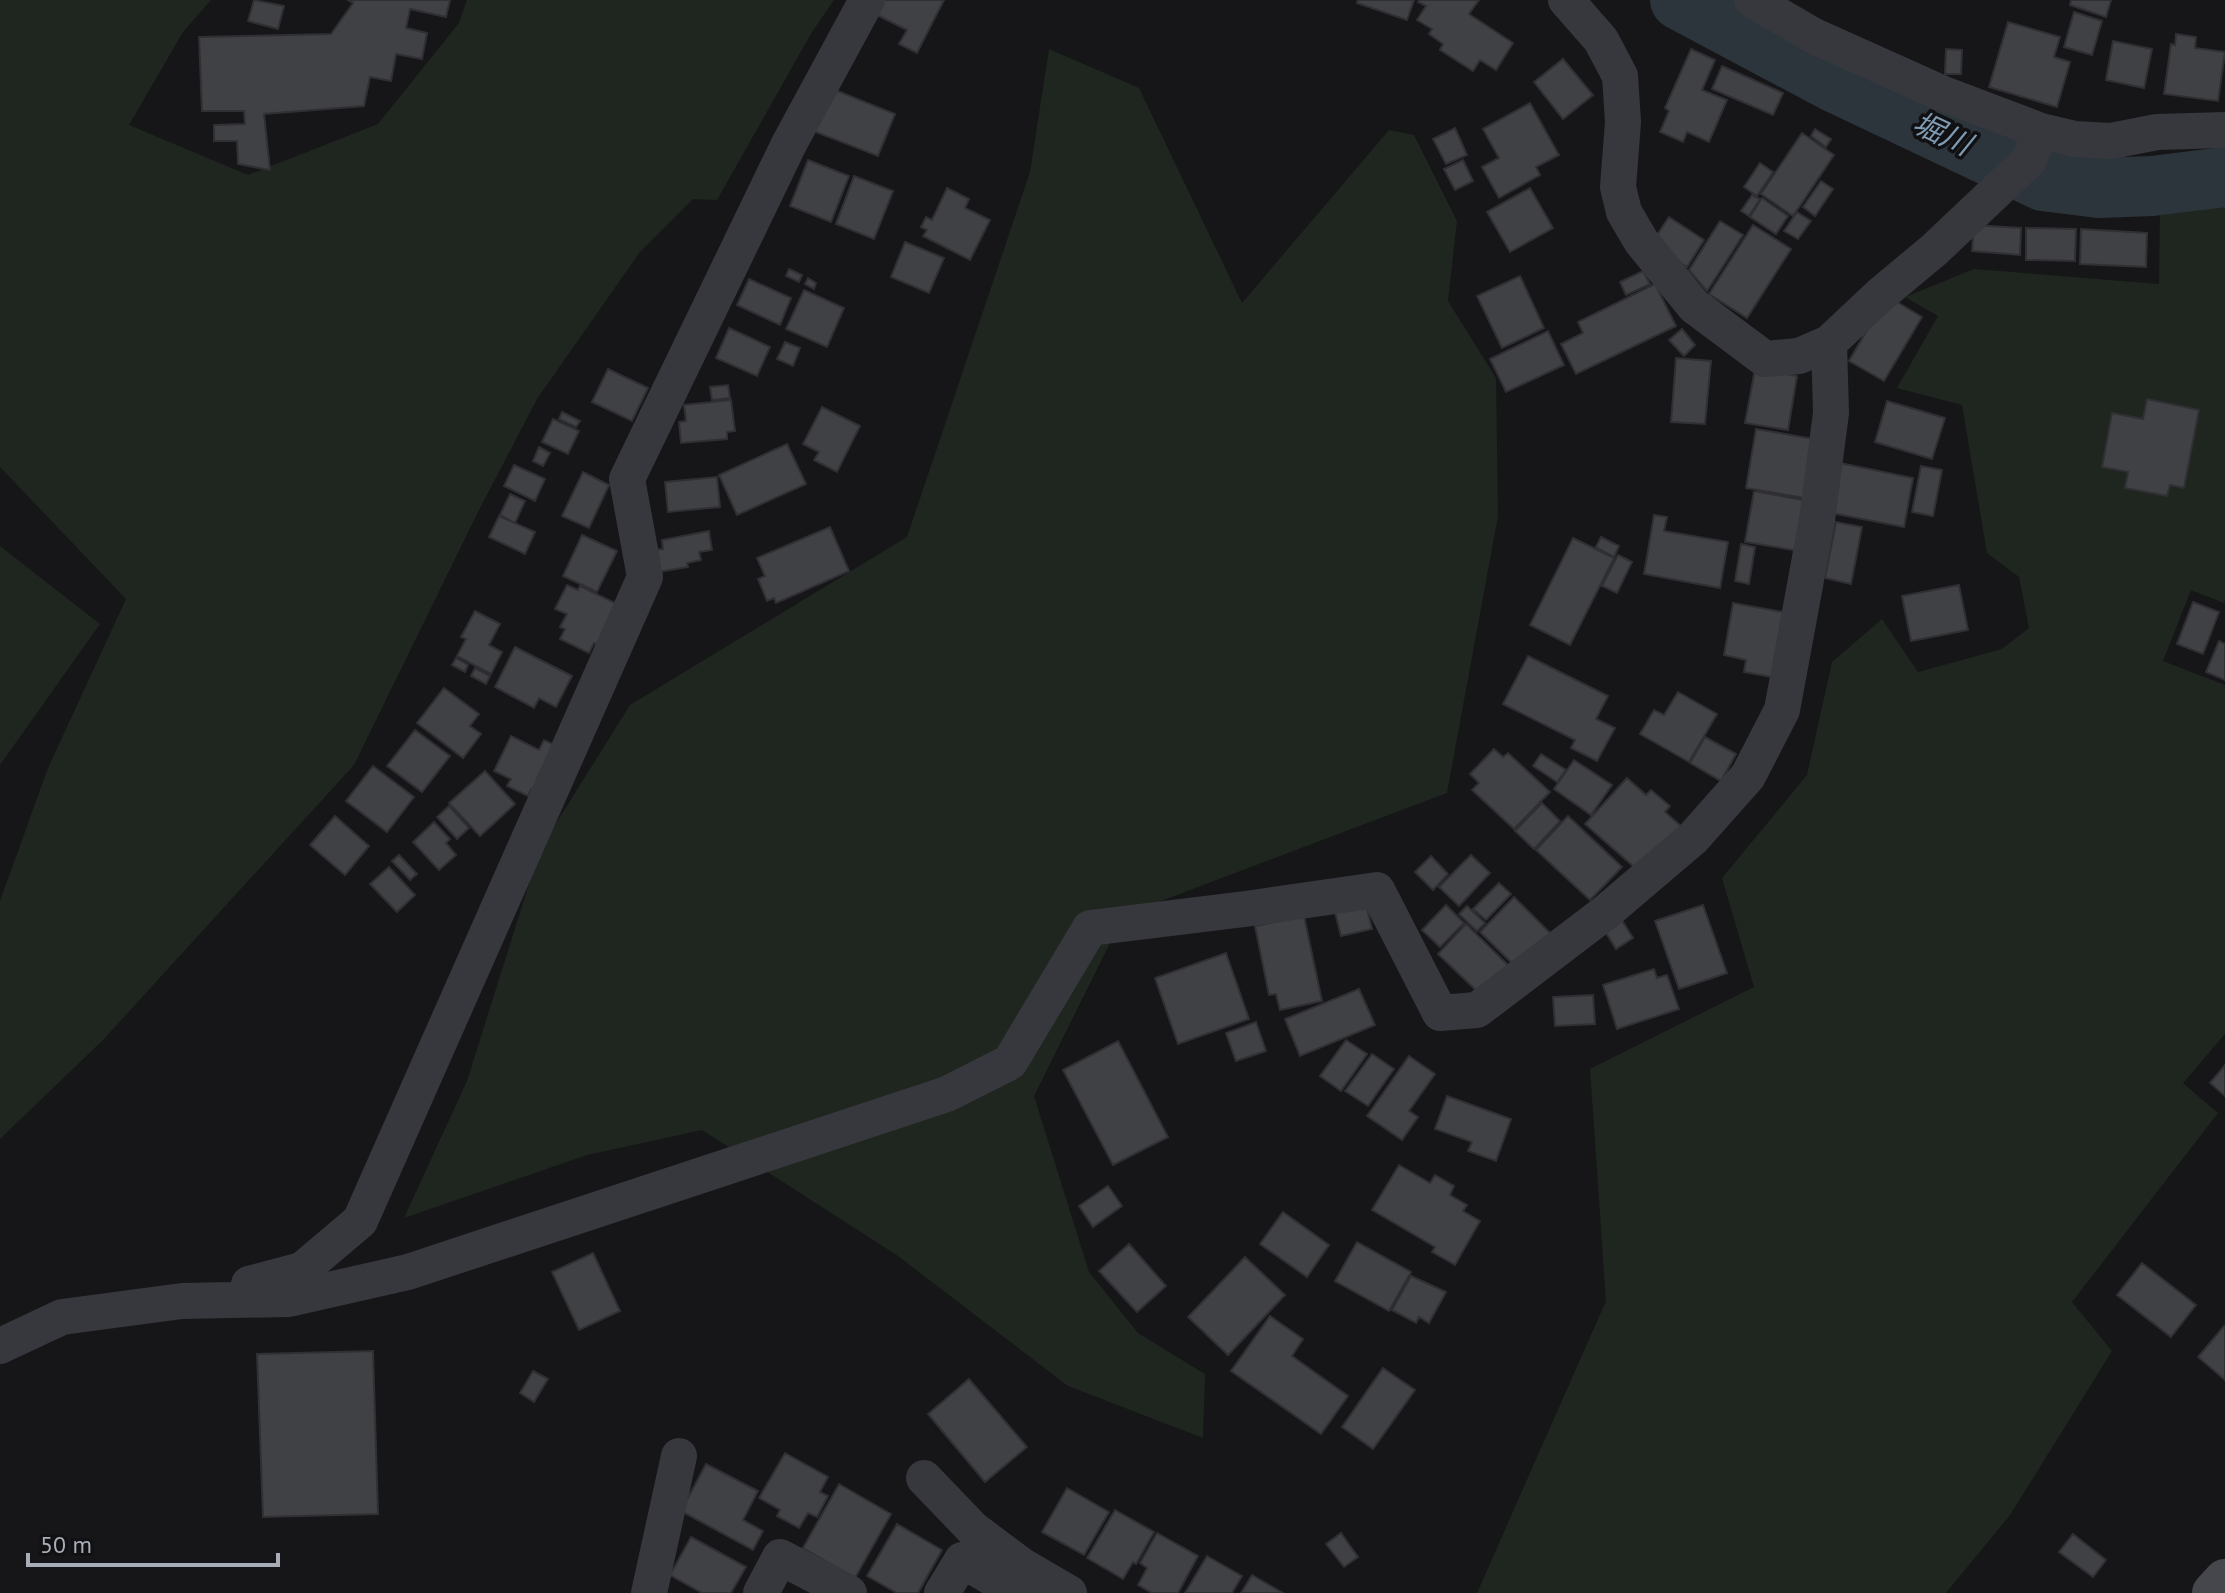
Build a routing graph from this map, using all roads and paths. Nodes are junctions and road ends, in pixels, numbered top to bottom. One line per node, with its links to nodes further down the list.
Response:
1 (867, 0): 7 (street)
2 (1566, 0): 6 (street)
3 (1752, 0): 5 (street)
4 (2225, 130): 5 (street)
5 (2041, 131): 6 (street)
6 (1829, 343): 7 (street)
7 (182, 1301): 8 (street)
8 (0, 1346)
9 (679, 1456): 12 (street)
10 (924, 1478): 17 (street)
11 (2225, 1581): 18 (street)
12 (649, 1593)
13 (761, 1593): 14 (street)
14 (849, 1593)
15 (942, 1593): 16 (street)
16 (1018, 1593)
17 (1069, 1593)
18 (2214, 1593)

